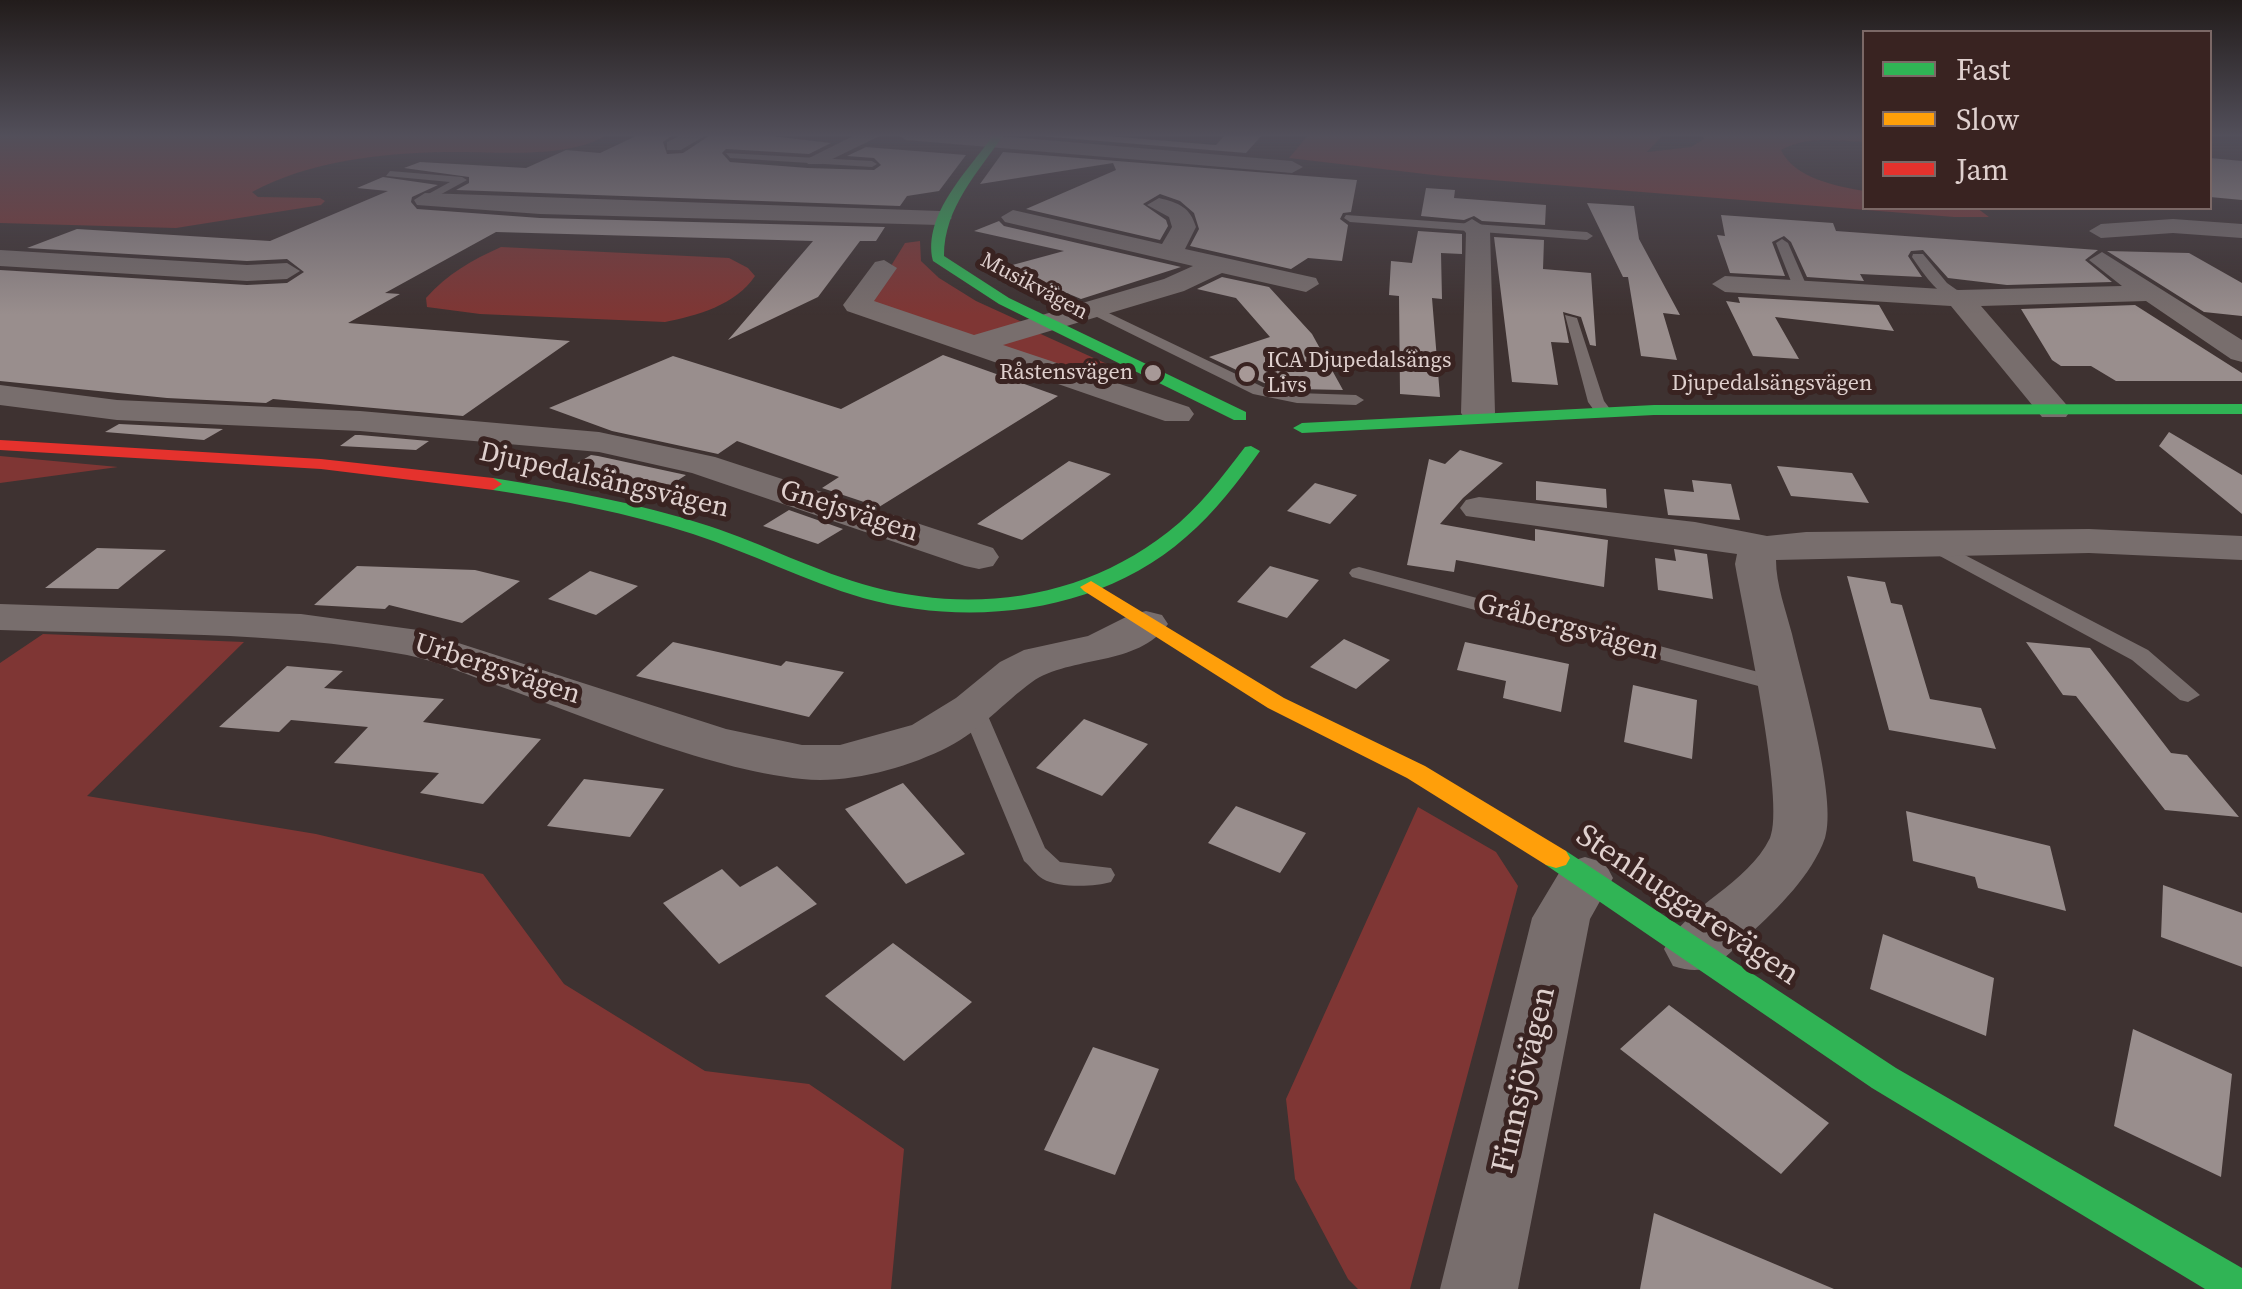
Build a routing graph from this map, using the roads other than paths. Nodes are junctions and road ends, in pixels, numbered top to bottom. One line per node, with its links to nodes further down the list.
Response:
1 (436, 194): 3 (lane)
2 (957, 194): 6 (street)
3 (425, 200): 6 (street)
4 (1159, 204): 12 (street)
5 (1013, 217): 12 (street)
6 (940, 218): 25 (street, Musikvägen)
7 (1350, 218): 8 (lane)
8 (1472, 226): 10 (lane); 33 (street)
9 (2242, 231): 21 (street)
10 (1587, 236)
11 (1782, 244): 20 (lane)
12 (1170, 252): 15 (street)
13 (1918, 256): 22 (lane)
14 (0, 258): 17 (street)
15 (1219, 264): 18 (street); 23 (street)
16 (884, 268): 26 (street)
17 (287, 271)
18 (1306, 284)
19 (1725, 284): 20 (street)
20 (1801, 290): 22 (street)
21 (2153, 293): 22 (street); 27 (street)
22 (1959, 298): 32 (street)
23 (1092, 309): 25 (street); 29 (lane)
24 (1570, 318): 30 (lane)
25 (1044, 322): 26 (street); 35 (street, Musikvägen)
26 (971, 345): 34 (street)
27 (2242, 353)
28 (0, 396): 36 (street, Gnejsvägen)
29 (1356, 400)
30 (1602, 409): 32 (street, Djupedalsängsvägen); 33 (street, Djupedalsängsvägen)
31 (2242, 409): 32 (street, Djupedalsängsvägen)
32 (2054, 410)
33 (1478, 413): 38 (street, Djupedalsängsvägen)
34 (1177, 414)
35 (1240, 416): 37 (street); 38 (street, Musikvägen)
36 (302, 422): 40 (street); 45 (street, Gnejsvägen)
37 (1233, 443): 38 (street); 47 (street, Djupedalsängsvägen)
38 (1291, 443)
39 (0, 445): 40 (street, Djupedalsängsvägen)
40 (250, 458): 47 (street, Djupedalsängsvägen)
41 (1478, 508): 43 (street)
42 (1932, 544): 43 (street); 44 (street); 51 (lane)
43 (1768, 548): 50 (street)
44 (2242, 548)
45 (979, 556)
46 (1359, 572): 50 (lane, Gråbergsvägen)
47 (1091, 586): 49 (street, Stenhuggarevägen)
48 (0, 617): 52 (street, Urbergsvägen)
49 (1146, 624): 52 (street, Urbergsvägen); 54 (street, Stenhuggarevägen)
50 (1776, 684): 55 (street)
51 (2188, 695)
52 (973, 709): 53 (lane)
53 (1100, 875)
54 (1585, 878): 55 (street, Stenhuggarevägen); 56 (street, Finnsjövägen)
55 (1694, 950): 57 (street, Stenhuggarevägen)
56 (1479, 1289)
57 (2242, 1289)

